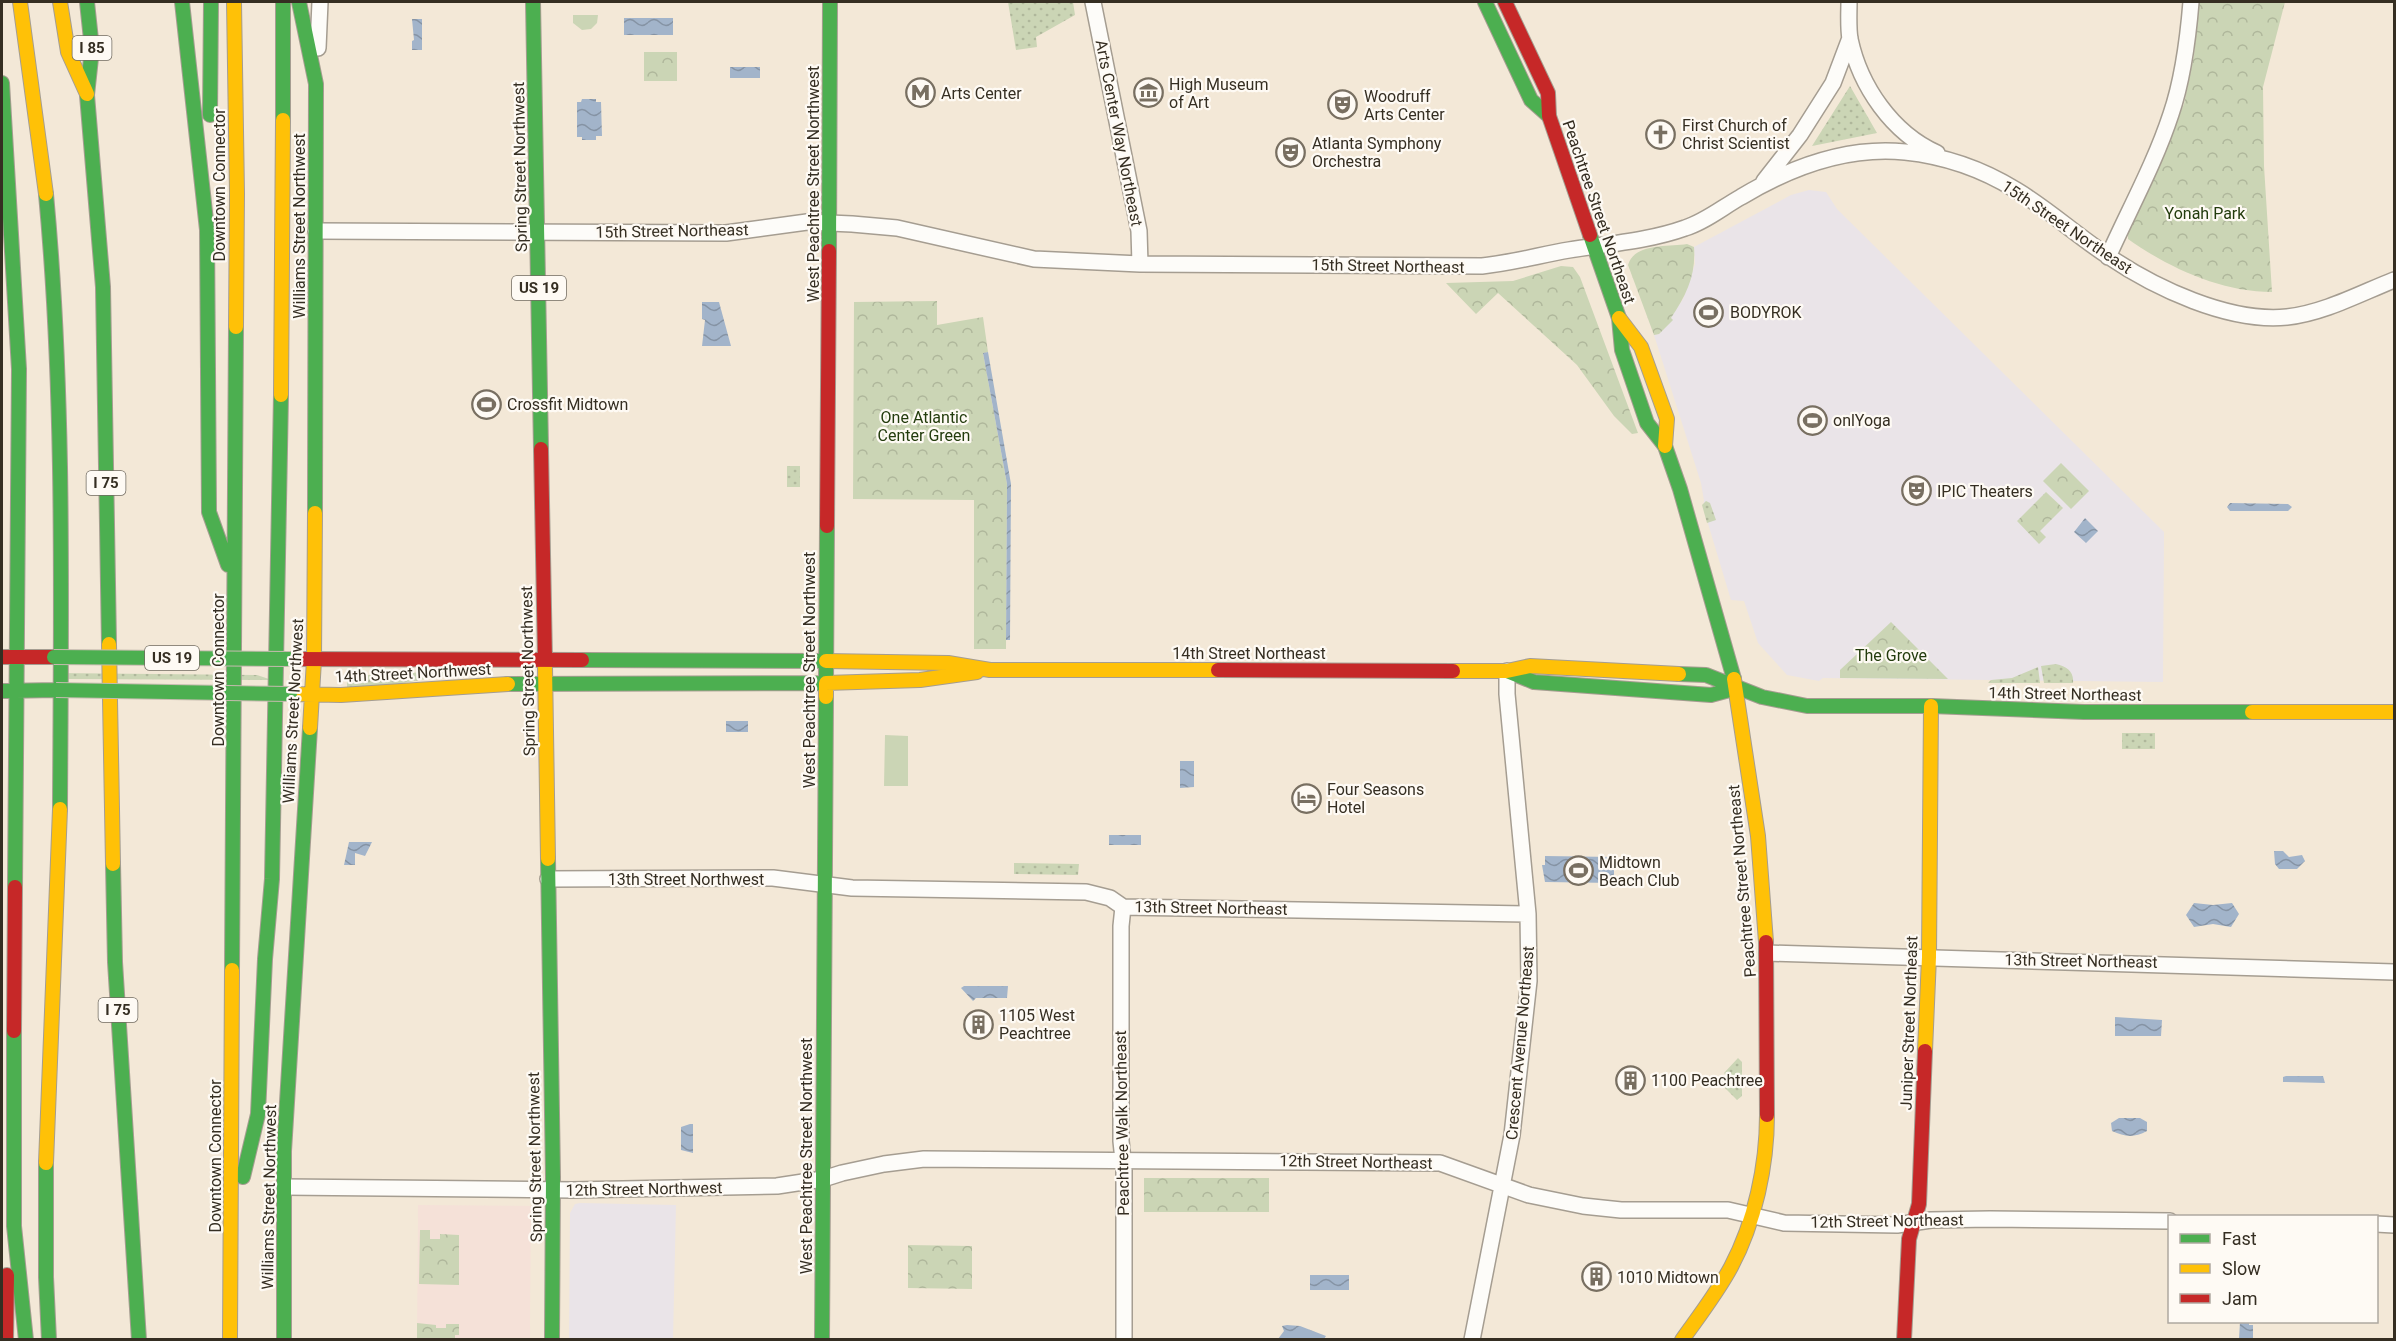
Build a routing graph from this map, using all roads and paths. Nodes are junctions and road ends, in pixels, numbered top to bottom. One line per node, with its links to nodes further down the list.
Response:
1 (20, 2): 71 (main road)
2 (60, 2): 20 (main road, I 75)
3 (87, 2): 20 (main road, I 85)
4 (182, 2): 25 (main road)
5 (211, 2): 25 (main road)
6 (234, 2): 34 (main road, Downtown Connector)
7 (283, 2): 68 (main road)
8 (299, 2): 19 (main road, Williams Street Northwest)
9 (320, 2): 19 (street)
10 (533, 2): 27 (main road, Spring Street Northwest / US 19)
11 (831, 2): 24 (main road, West Peachtree Street Northwest)
12 (1093, 2): 30 (street, Arts Center Way Northeast)
13 (1485, 2): 21 (main road, Peachtree Street Northeast)
14 (1505, 2): 21 (main road, Peachtree Street Northeast)
15 (1849, 2): 17 (street)
16 (2190, 2): 29 (street)
17 (1850, 38): 22 (street); 23 (street)
18 (2, 83): 36 (main road)
19 (316, 84): 26 (main road, Williams Street Northwest)
20 (87, 95): 72 (main road, I 75)
21 (1549, 116): 28 (main road, Peachtree Street Northeast)
22 (1956, 162): 23 (street, 15th Street Northeast); 29 (street, 15th Street Northeast)
23 (1761, 185): 28 (street, 15th Street Northeast)
24 (830, 223): 27 (street, 15th Street Northeast); 30 (street, 15th Street Northeast); 39 (main road, West Peachtree Street Northwest)
25 (207, 230): 34 (main road)
26 (316, 231): 27 (street, 15th Street Northeast); 37 (main road, Williams Street Northwest)
27 (537, 231): 38 (main road, Spring Street Northwest / US 19)
28 (1595, 246): 30 (street, 15th Street Northeast); 32 (main road, Peachtree Street Northeast)
29 (2108, 257): 31 (street, 15th Street Northeast)
30 (1140, 264)
31 (2394, 280)
32 (1618, 318): 33 (main road, Peachtree Street Northeast); 33 (main road, Peachtree Street Northeast)
33 (1665, 446): 44 (main road, Peachtree Street Northeast)
34 (235, 583): 68 (main road, Downtown Connector)
35 (2, 657): 36 (main road, 14th Street Northwest / US 19)
36 (17, 657): 37 (main road, 14th Street Northwest / US 19, bridge); 46 (main road)
37 (314, 660): 38 (main road, 14th Street Northwest / US 19); 47 (main road, Williams Street Northwest)
38 (545, 660): 39 (main road, 14th Street Northwest); 42 (main road, Spring Street Northwest)
39 (826, 661): 40 (main road, 14th Street Northeast); 43 (main road, West Peachtree Street Northwest)
40 (990, 670): 41 (main road, 14th Street Northeast); 43 (main road, 14th Street Northeast)
41 (1507, 671): 44 (main road, 14th Street Northeast); 44 (main road, 14th Street Northeast); 53 (street, Crescent Avenue Northeast)
42 (545, 683): 43 (main road, 14th Street Northwest / US 19); 47 (main road, 14th Street Northwest / US 19); 50 (main road, Spring Street Northwest)
43 (826, 683): 51 (main road, West Peachtree Street Northwest)
44 (1737, 688): 48 (main road, 14th Street Northeast); 54 (main road, Peachtree Street Northeast)
45 (2, 691): 46 (main road, 14th Street Northwest / US 19)
46 (16, 691): 47 (main road, 14th Street Northwest / US 19, bridge); 67 (main road)
47 (311, 694): 60 (main road, Williams Street Northwest)
48 (1931, 706): 49 (main road, 14th Street Northeast); 55 (main road, Juniper Street Northeast)
49 (2394, 712)
50 (548, 879): 51 (street, 13th Street Northwest); 61 (main road, Spring Street Northwest)
51 (825, 885): 52 (street, 13th Street Northeast); 58 (main road, West Peachtree Street Northwest)
52 (1123, 907): 53 (street, 13th Street Northeast); 57 (street, Peachtree Walk Northeast)
53 (1528, 914): 59 (street, Crescent Avenue Northeast)
54 (1767, 952): 55 (street, 13th Street Northeast); 62 (main road, Peachtree Street Northeast)
55 (1929, 957): 56 (street, 13th Street Northeast); 64 (main road, Juniper Street Northeast)
56 (2394, 972)
57 (1123, 1160): 58 (street, 12th Street Northeast); 59 (street, 12th Street Northeast); 77 (street, Peachtree Walk Northeast)
58 (823, 1179): 61 (street, 12th Street Northwest); 76 (main road, West Peachtree Street Northwest)
59 (1503, 1185): 62 (street, 12th Street Northeast); 78 (street, Crescent Avenue Northeast)
60 (284, 1187): 61 (street, 12th Street Northwest); 74 (main road, Williams Street Northwest)
61 (552, 1190): 75 (main road, Spring Street Northwest)
62 (1751, 1216): 64 (street, 12th Street Northeast); 79 (main road, Peachtree Street Northeast)
63 (2168, 1221): 64 (street, 12th Street Northeast)
64 (1915, 1222): 80 (main road, Juniper Street Northeast)
65 (2378, 1224): 66 (street)
66 (2394, 1225)
67 (14, 1226): 69 (main road); 70 (main road)
68 (231, 1226): 73 (main road, Downtown Connector)
69 (6, 1340)
70 (26, 1340)
71 (49, 1340)
72 (139, 1340)
73 (230, 1340)
74 (284, 1340)
75 (552, 1340)
76 (822, 1340)
77 (1124, 1340)
78 (1472, 1340)
79 (1682, 1340)
80 (1904, 1340)

